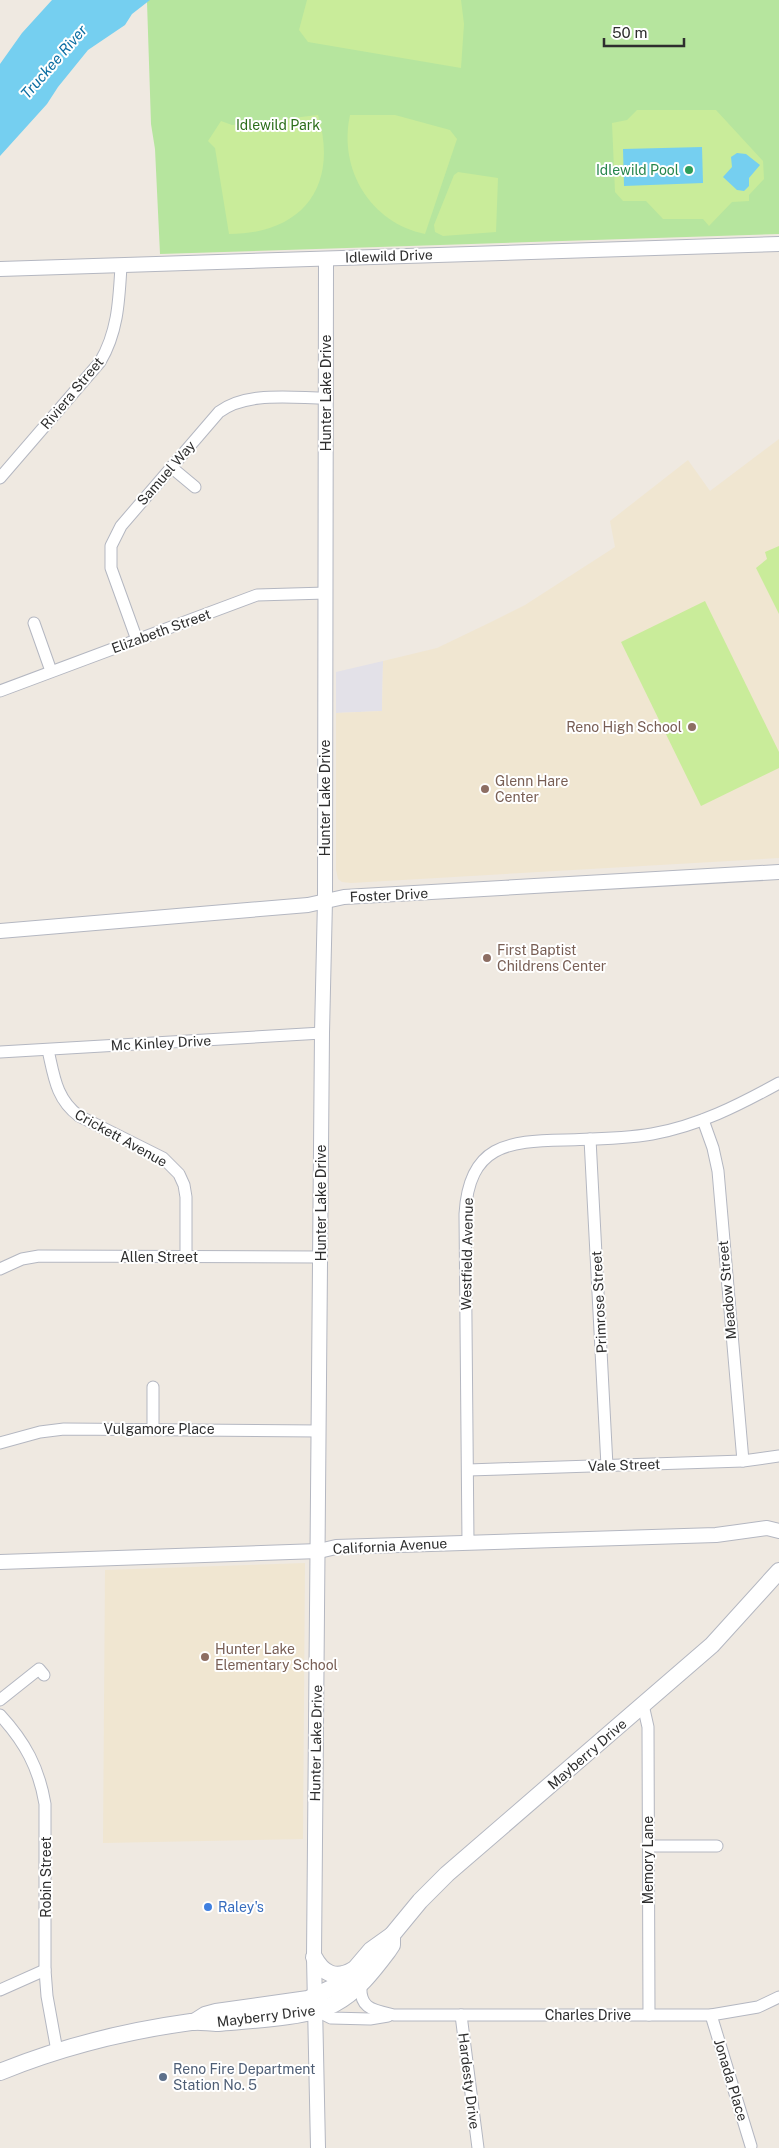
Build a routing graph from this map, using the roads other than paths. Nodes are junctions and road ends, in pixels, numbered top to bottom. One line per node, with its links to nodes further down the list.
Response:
1 (779, 244): 2 (street, Idlewild Drive)
2 (326, 259): 3 (street, Idlewild Drive); 5 (street, Hunter Lake Drive)
3 (121, 266): 4 (street, Idlewild Drive); 7 (street, Riviera Street)
4 (0, 269)
5 (326, 398): 6 (street, Samuel Way); 9 (street, Hunter Lake Drive)
6 (171, 467): 8 (street); 11 (street, Samuel Way)
7 (0, 478)
8 (195, 487)
9 (326, 593): 11 (street, Elizabeth Street); 15 (street, Hunter Lake Drive)
10 (34, 623): 12 (street)
11 (137, 640): 12 (street, Elizabeth Street)
12 (52, 671): 13 (street, Elizabeth Street)
13 (0, 691)
14 (779, 872): 15 (street, Foster Drive)
15 (325, 900): 16 (street, Foster Drive); 17 (street, Hunter Lake Drive)
16 (0, 931)
17 (322, 1033): 18 (street, Mc Kinley Drive); 24 (street, Hunter Lake Drive)
18 (48, 1050): 19 (street, Mc Kinley Drive); 23 (street, Crickett Avenue)
19 (0, 1052)
20 (779, 1083): 21 (street, Westfield Avenue)
21 (703, 1120): 22 (street, Westfield Avenue); 31 (street, Meadow Street)
22 (590, 1139): 32 (street, Primrose Street); 33 (street, Westfield Avenue)
23 (186, 1257): 24 (street, Allen Street); 25 (street, Allen Street)
24 (320, 1257): 28 (street, Hunter Lake Drive)
25 (0, 1270)
26 (153, 1387): 27 (street)
27 (153, 1429): 28 (street, Vulgamore Place); 29 (street, Vulgamore Place)
28 (319, 1431): 36 (street, Hunter Lake Drive)
29 (0, 1443)
30 (779, 1456): 31 (street, Vale Street)
31 (743, 1461): 32 (street, Vale Street)
32 (607, 1466): 33 (street, Vale Street)
33 (468, 1470): 35 (street, Westfield Avenue)
34 (779, 1531): 35 (street, California Avenue)
35 (468, 1543): 36 (street, California Avenue)
36 (319, 1551): 37 (street, California Avenue); 45 (street, Hunter Lake Drive)
37 (0, 1562)
38 (779, 1571): 41 (main road, Mayberry Drive)
39 (44, 1675): 40 (street)
40 (0, 1700)
41 (643, 1706): 43 (street, Memory Lane); 47 (main road, Mayberry Drive)
42 (0, 1715): 46 (street, Robin Street)
43 (648, 1846): 44 (street); 53 (street, Memory Lane)
44 (717, 1846)
45 (314, 1957): 47 (main road); 50 (street, Hunter Lake Drive)
46 (45, 1970): 48 (street); 55 (street, Robin Street)
47 (358, 1976): 50 (main road, Mayberry Drive); 51 (street, Charles Drive)
48 (0, 1990)
49 (779, 1997): 54 (street, Charles Drive)
50 (315, 2003): 51 (street, Charles Drive); 55 (main road, Mayberry Drive); 58 (street, Hunter Lake Drive)
51 (394, 2015): 52 (street, Charles Drive)
52 (461, 2015): 53 (street, Charles Drive); 59 (street, Hardesty Drive)
53 (648, 2015): 54 (street, Charles Drive)
54 (711, 2015): 57 (street, Jonada Place)
55 (57, 2051): 56 (main road, Mayberry Drive)
56 (0, 2072)
57 (751, 2146)
58 (318, 2148)
59 (478, 2148)

